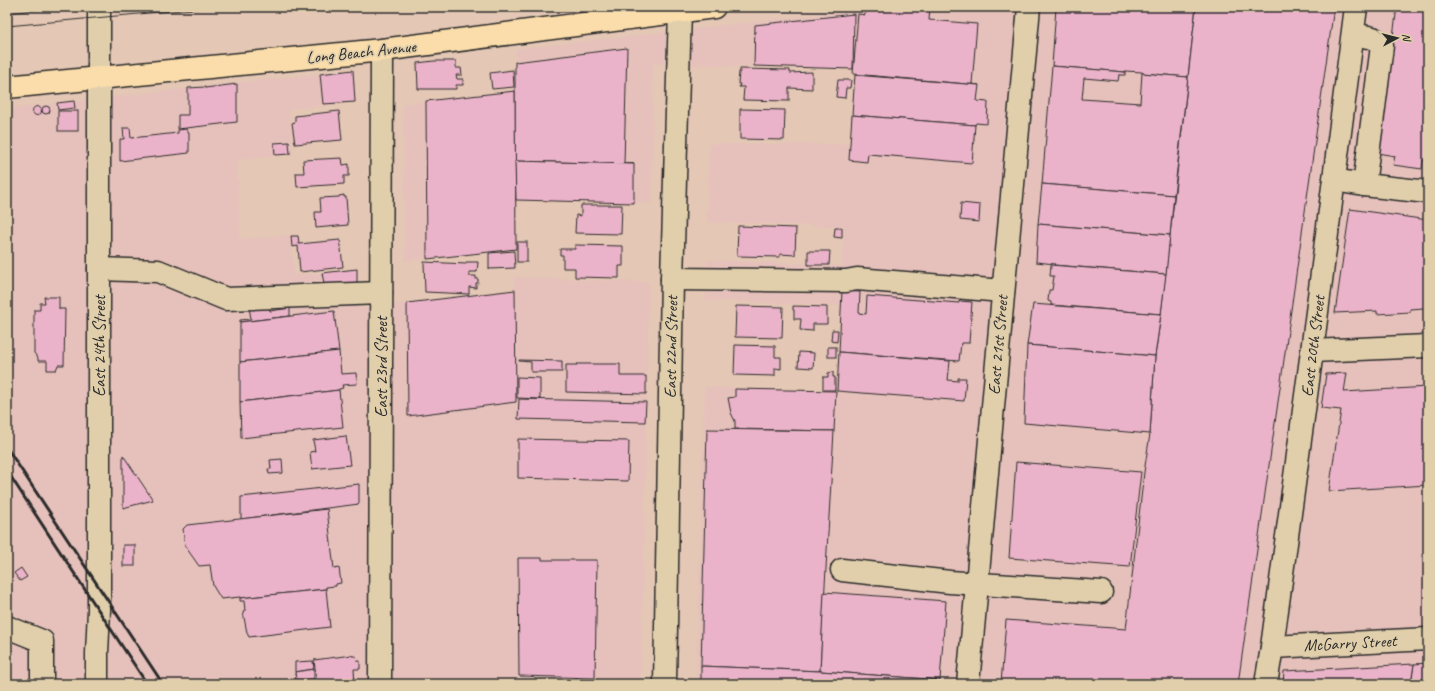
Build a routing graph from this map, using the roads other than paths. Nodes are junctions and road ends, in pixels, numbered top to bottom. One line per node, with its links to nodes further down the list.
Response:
1 (99, 7): 8 (street, East 24th Street)
2 (714, 7): 5 (main road, Long Beach Avenue)
3 (1029, 7): 15 (street, East 21st Street)
4 (1356, 7): 6 (street, East 20th Street)
5 (680, 11): 7 (main road, Long Beach Avenue); 14 (street, East 22nd Street)
6 (1352, 34): 10 (street, East 20th Street); 11 (street)
7 (382, 50): 8 (main road, Long Beach Avenue); 16 (street, East 23rd Street)
8 (99, 79): 9 (main road, Long Beach Avenue); 13 (street, East 24th Street)
9 (7, 87)
10 (1334, 180): 11 (street); 18 (street, East 20th Street)
11 (1364, 184): 12 (street)
12 (1428, 192)
13 (99, 269): 16 (street); 26 (street, East 24th Street)
14 (672, 279): 15 (street); 28 (street, East 22nd Street)
15 (1003, 291): 20 (street, East 21st Street)
16 (381, 293): 27 (street, East 23rd Street)
17 (1428, 346): 18 (street)
18 (1312, 352): 24 (street, East 20th Street)
19 (842, 570): 20 (street)
20 (976, 584): 21 (street); 29 (street, East 21st Street)
21 (1102, 592)
22 (7, 627): 25 (street)
23 (1428, 639): 24 (street, McGarry Street)
24 (1272, 647): 30 (street, East 20th Street)
25 (42, 684)
26 (97, 684)
27 (380, 684)
28 (665, 684)
29 (968, 684)
30 (1266, 684)

